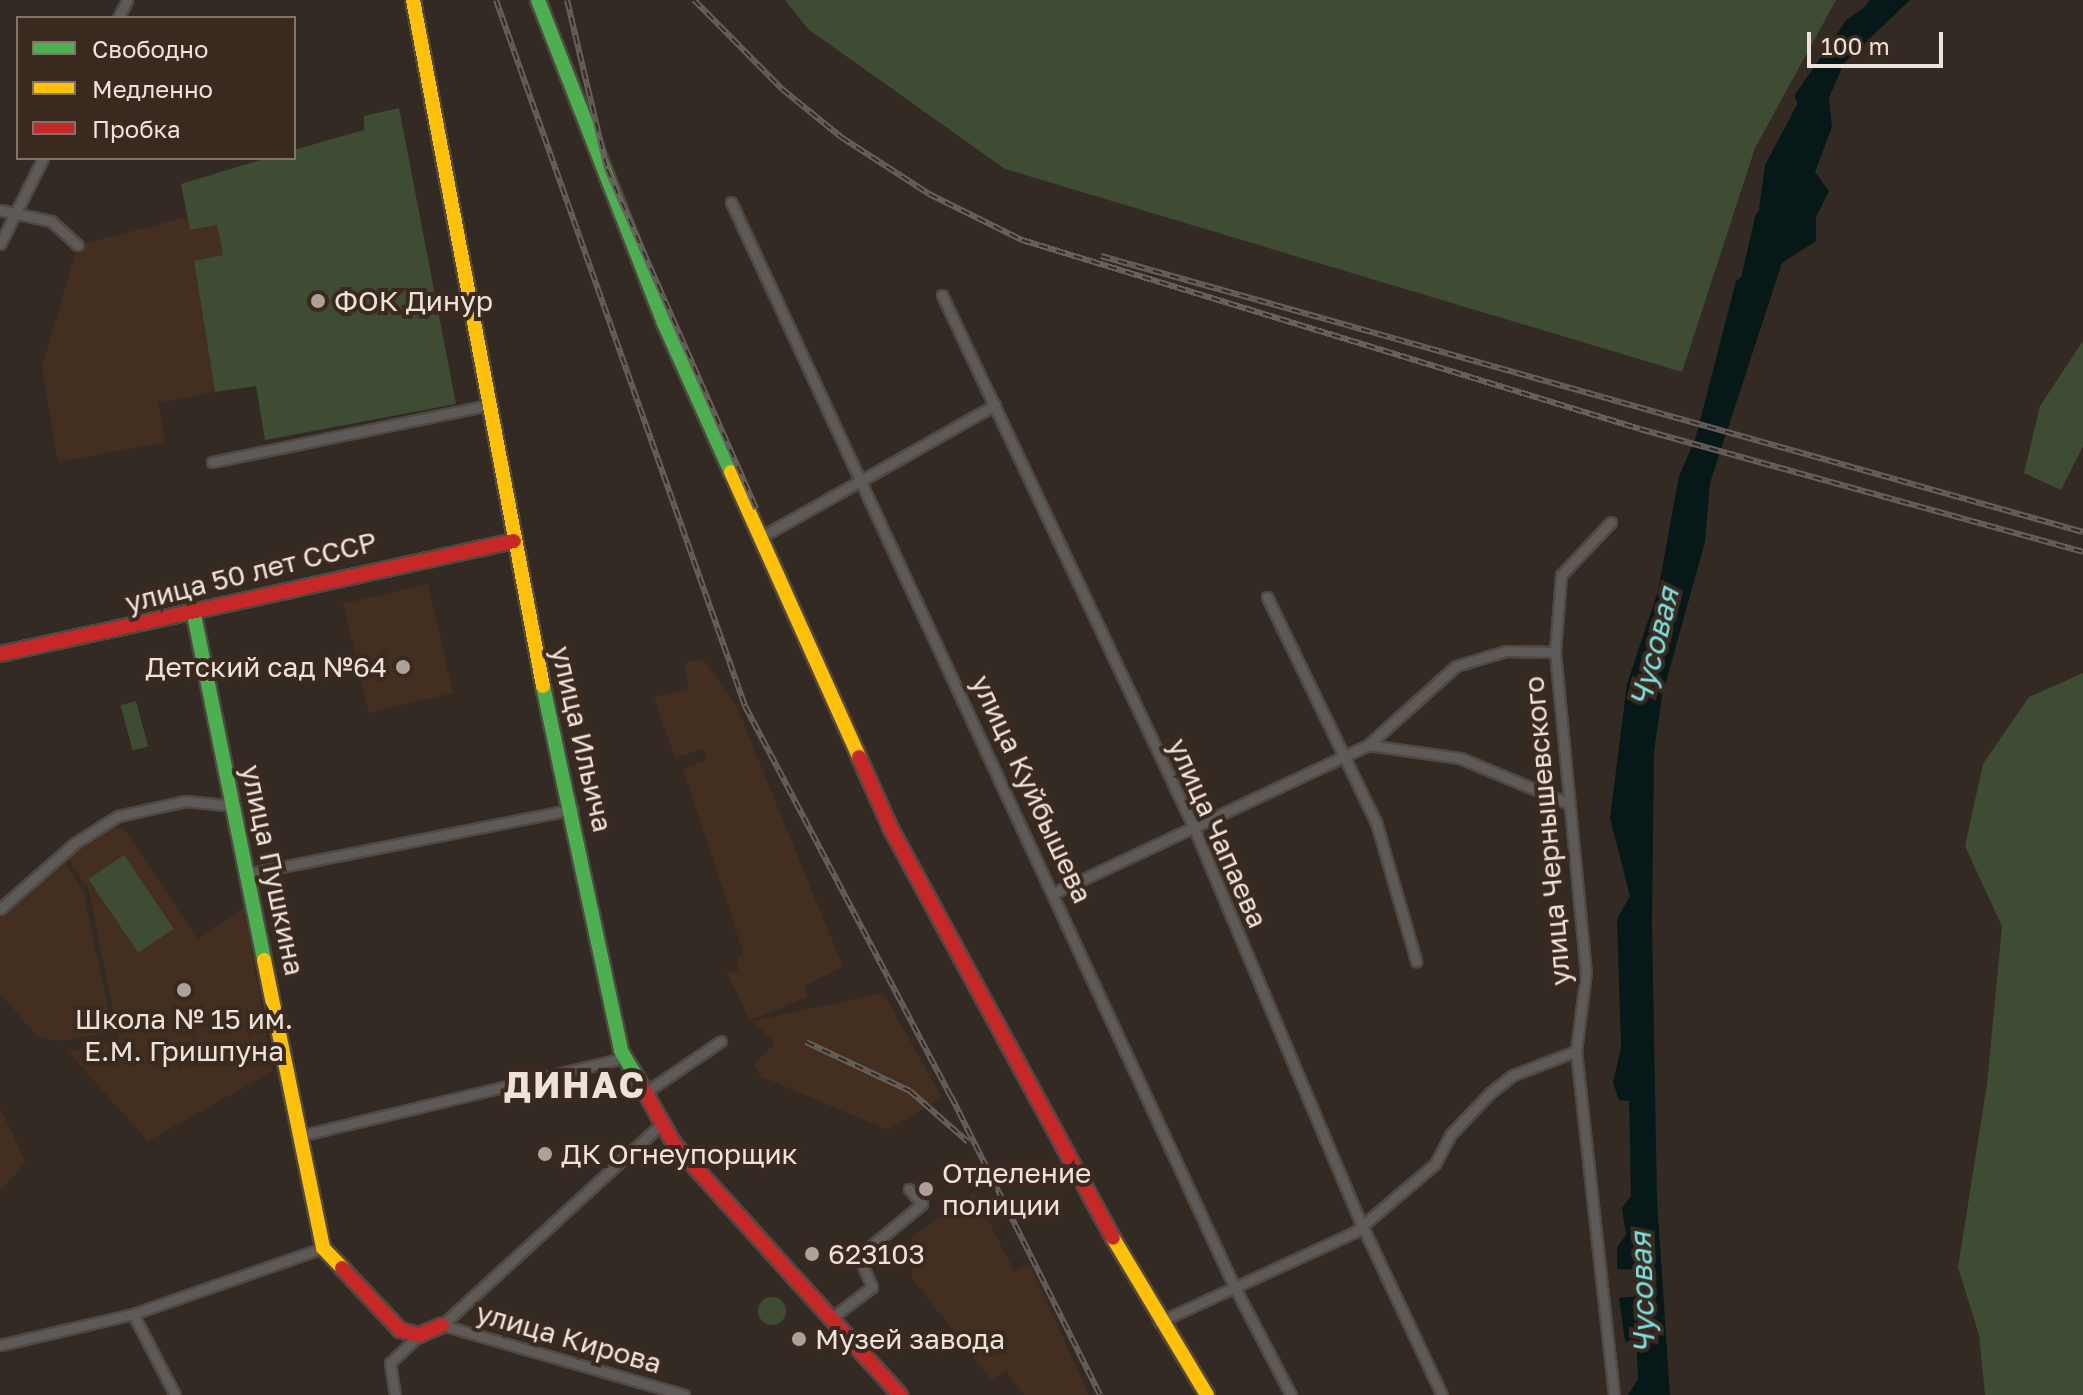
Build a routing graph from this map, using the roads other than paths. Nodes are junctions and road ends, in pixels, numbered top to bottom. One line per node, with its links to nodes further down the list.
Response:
1 (413, 0): 10 (street, улица Ильича)
2 (538, 0): 15 (street)
3 (42, 160): 6 (street)
4 (731, 202): 13 (street, улица Куйбышева)
5 (0, 210): 6 (street)
6 (15, 213): 7 (street); 8 (street)
7 (0, 244)
8 (78, 245)
9 (942, 295): 11 (street, улица Чапаева)
10 (489, 405): 12 (street); 16 (street, улица Ильича)
11 (995, 405): 13 (street); 26 (street, улица Чапаева)
12 (212, 462)
13 (863, 479): 15 (street); 28 (street, улица Куйбышева)
14 (1611, 522): 19 (street, улица Чернышевского)
15 (759, 538): 43 (street)
16 (514, 541): 18 (street, улица 50 лет СССР); 25 (street, улица Ильича)
17 (1267, 597): 22 (street)
18 (194, 615): 20 (street, улица 50 лет СССР); 24 (street, улица Пушкина)
19 (1555, 652): 21 (street); 23 (street, улица Чернышевского)
20 (0, 654)
21 (1368, 745): 22 (street); 23 (street)
22 (1343, 758): 26 (street); 30 (street)
23 (1565, 802): 32 (street, улица Чернышевского)
24 (235, 806): 27 (street, улица Пушкина); 29 (street)
25 (573, 809): 27 (street); 33 (street, улица Ильича)
26 (1193, 826): 28 (street); 38 (street, улица Чапаева)
27 (251, 873): 36 (street, улица Пушкина)
28 (1056, 892): 40 (street, улица Куйбышева)
29 (0, 909)
30 (1416, 961)
31 (721, 1041): 34 (street)
32 (1576, 1051): 38 (street); 54 (street, улица Чернышевского)
33 (623, 1058): 34 (street, улица Ильича); 36 (street)
34 (643, 1094): 35 (street, улица Ильича)
35 (661, 1124): 42 (street, улица Ильича); 44 (street)
36 (299, 1136): 39 (street, улица Пушкина)
37 (909, 1189): 42 (street)
38 (1361, 1223): 40 (street); 53 (street, улица Чапаева)
39 (323, 1248): 41 (street); 45 (street)
40 (1234, 1286): 43 (street); 52 (street, улица Куйбышева)
41 (133, 1314): 46 (street); 47 (street)
42 (830, 1319): 50 (street, улица Ильича)
43 (1159, 1322): 51 (street)
44 (442, 1325): 45 (street); 49 (street, улица Кирова)
45 (419, 1335): 48 (street)
46 (0, 1345)
47 (175, 1395)
48 (395, 1395)
49 (684, 1395)
50 (900, 1395)
51 (1207, 1395)
52 (1291, 1395)
53 (1442, 1395)
54 (1614, 1395)

